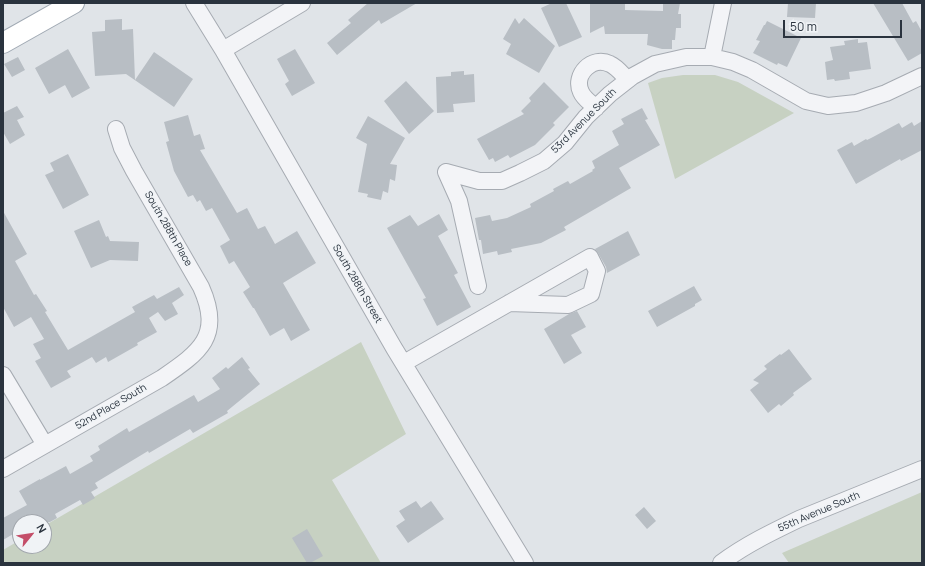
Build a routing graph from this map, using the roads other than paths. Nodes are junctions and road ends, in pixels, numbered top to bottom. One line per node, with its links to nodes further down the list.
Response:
1 (194, 3): 6 (street, South 288th Street)
2 (302, 3): 6 (street)
3 (723, 3): 7 (street)
4 (71, 4): 5 (main road)
5 (3, 43)
6 (222, 50): 15 (street, South 288th Street)
7 (712, 57): 8 (street, 53rd Avenue South); 9 (street, 53rd Avenue South)
8 (922, 76)
9 (628, 80): 10 (street, 53rd Avenue South); 10 (street)
10 (596, 108): 12 (street, 53rd Avenue South)
11 (116, 129): 14 (street, South 288th Place)
12 (478, 286)
13 (509, 303): 13 (street); 15 (street)
14 (208, 332): 17 (street, 52nd Place South)
15 (404, 363): 20 (street, South 288th Street)
16 (3, 375): 17 (street)
17 (45, 446): 18 (street, 52nd Place South)
18 (3, 469)
19 (922, 469): 21 (street, 55th Avenue South)
20 (525, 563)
21 (720, 563)

